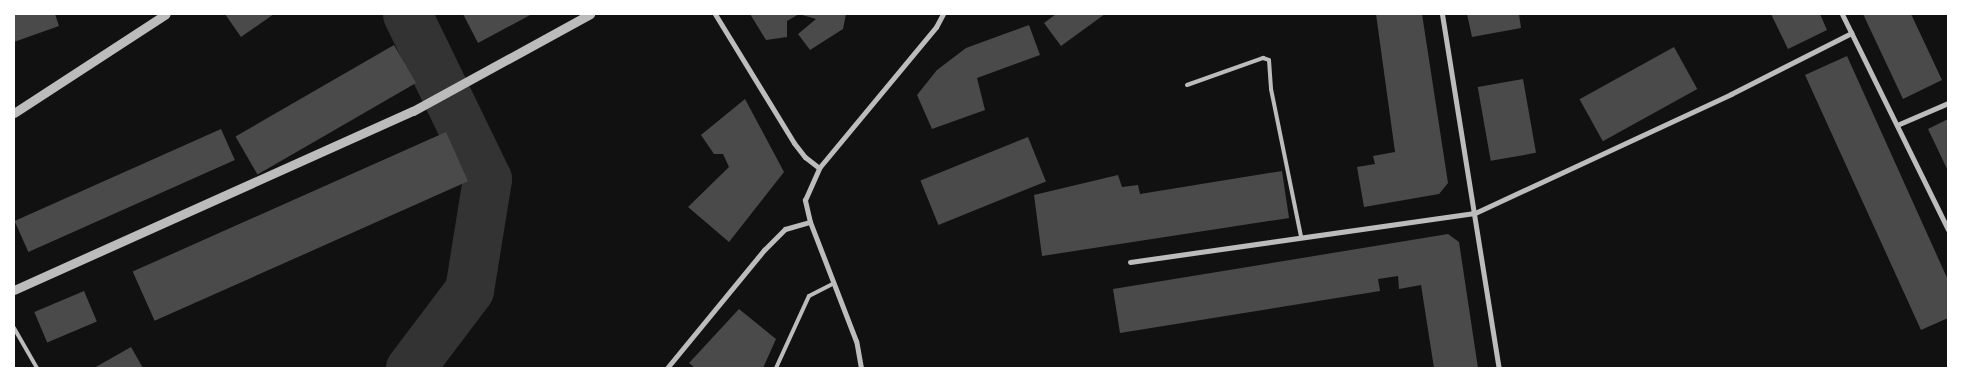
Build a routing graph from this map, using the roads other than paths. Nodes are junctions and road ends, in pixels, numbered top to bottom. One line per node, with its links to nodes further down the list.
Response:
1 (166, 14): 10 (street)
2 (590, 14): 19 (street)
3 (715, 14): 12 (street)
4 (943, 14): 12 (street)
5 (1442, 14): 13 (street)
6 (1842, 14): 7 (street)
7 (1851, 33): 11 (street); 13 (street)
8 (1186, 85): 16 (lane)
9 (1948, 103): 11 (street)
10 (14, 113)
11 (1897, 126): 15 (street)
12 (819, 168): 14 (street)
13 (1475, 213): 16 (street); 25 (street)
14 (810, 222): 18 (street); 22 (street)
15 (1948, 229)
16 (1301, 236): 17 (street)
17 (1130, 262)
18 (834, 283): 23 (lane); 24 (street)
19 (14, 290)
20 (14, 328): 21 (lane)
21 (37, 368)
22 (667, 368)
23 (776, 368)
24 (861, 368)
25 (1499, 368)

